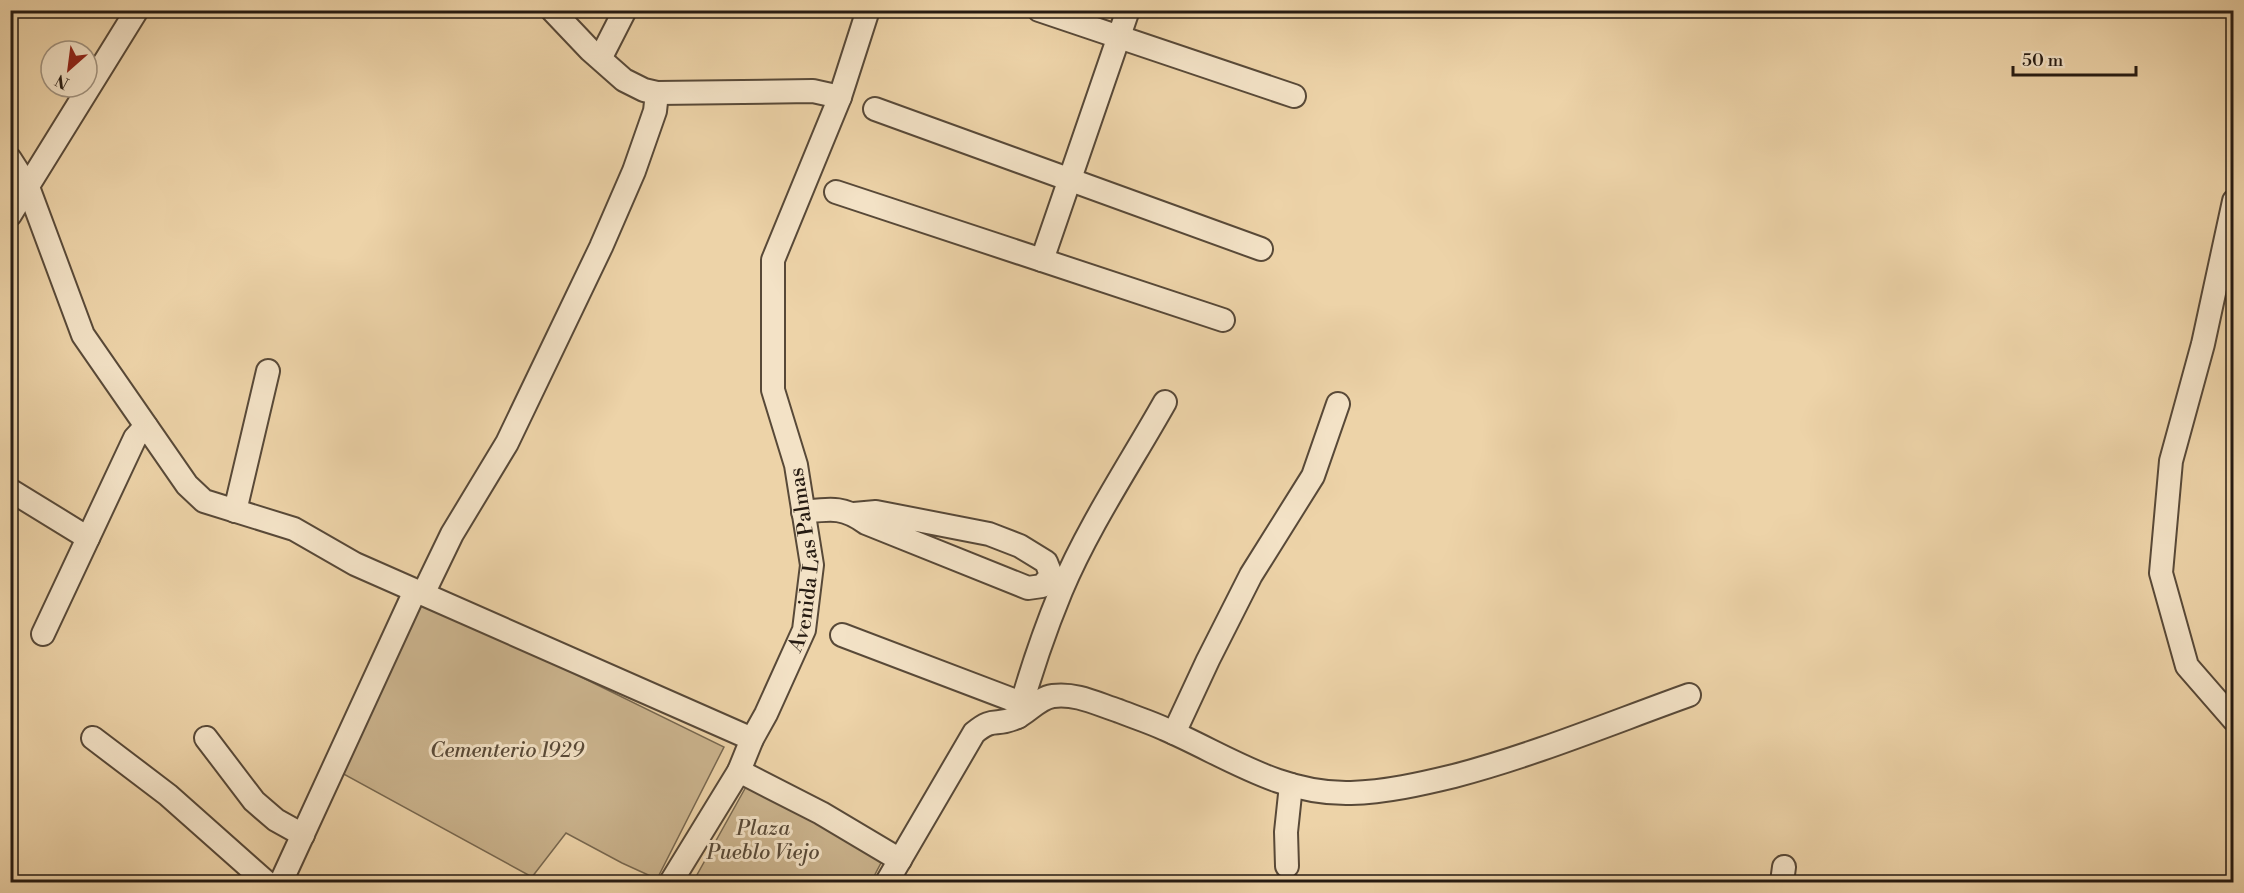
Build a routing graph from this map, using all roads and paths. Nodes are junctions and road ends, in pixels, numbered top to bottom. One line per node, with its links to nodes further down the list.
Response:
1 (552, 10): 8 (street)
2 (625, 10): 8 (street)
3 (868, 10): 11 (street, Avenida Las Palmas)
4 (1039, 10): 7 (street)
5 (1128, 10): 7 (street)
6 (128, 14): 15 (street)
7 (1119, 37): 10 (street); 14 (street)
8 (601, 57): 9 (street)
9 (657, 93): 11 (street); 31 (street)
10 (1294, 96)
11 (840, 97): 28 (street, Avenida Las Palmas)
12 (875, 109): 14 (street)
13 (10, 159): 15 (street)
14 (1071, 179): 19 (street); 20 (street)
15 (28, 187): 18 (street); 25 (street)
16 (836, 192): 20 (street)
17 (2234, 201): 36 (street)
18 (10, 215)
19 (1261, 249)
20 (1042, 260): 21 (street)
21 (1223, 320)
22 (268, 371): 27 (street)
23 (1165, 402): 35 (street)
24 (1338, 404): 37 (street)
25 (146, 426): 27 (street); 30 (street)
26 (10, 490): 30 (street)
27 (235, 511): 31 (street)
28 (803, 512): 29 (street); 40 (street, Avenida Las Palmas)
29 (854, 514): 29 (street)
30 (88, 538): 32 (street)
31 (419, 592): 40 (street); 43 (street)
32 (43, 634)
33 (842, 635): 35 (street)
34 (1689, 695): 42 (street)
35 (1020, 710): 37 (street); 44 (street)
36 (2234, 720)
37 (1174, 733): 42 (street)
38 (93, 738): 46 (street)
39 (206, 738): 43 (street)
40 (752, 739): 41 (street, Avenida Las Palmas)
41 (739, 771): 44 (street); 48 (street, Avenida Las Palmas)
42 (1291, 785): 45 (street)
43 (303, 835): 47 (street)
44 (900, 860): 49 (street)
45 (1287, 866)
46 (266, 882)
47 (281, 882)
48 (671, 882)
49 (887, 882)

